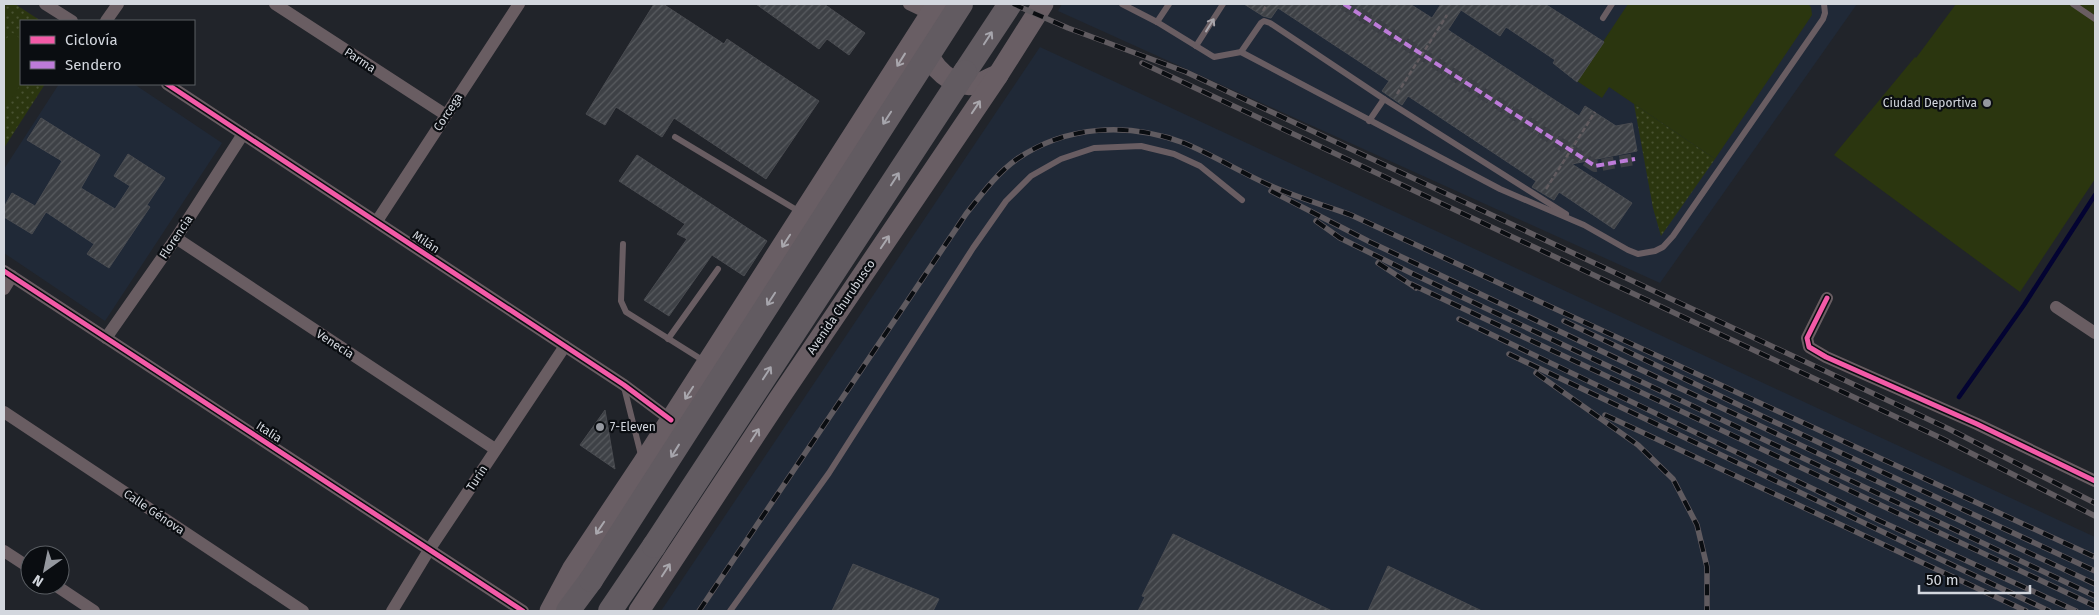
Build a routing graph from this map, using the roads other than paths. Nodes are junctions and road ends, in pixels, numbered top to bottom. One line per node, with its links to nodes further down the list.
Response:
1 (45, 4): 18 (street)
2 (118, 4): 19 (street)
3 (275, 4): 26 (street, Parma)
4 (520, 4): 26 (street, Corcega)
5 (909, 4): 15 (street)
6 (961, 4): 61 (highway, one-way to 61, bridge)
7 (1010, 4): 62 (highway, Avenida Churubusco, one-way to 7, bridge)
8 (1043, 4): 23 (main road, Avenida Churubusco)
9 (1122, 4): 20 (lane)
10 (1169, 4): 20 (lane)
11 (1223, 4): 21 (lane, one-way to 11)
12 (1612, 4): 16 (lane)
13 (1824, 4): 33 (lane)
14 (2073, 4): 17 (lane)
15 (930, 15): 23 (main road); 31 (main road, one-way to 31)
16 (1603, 18)
17 (2095, 19)
18 (70, 20)
19 (107, 20)
20 (1157, 22): 21 (lane)
21 (1196, 46): 22 (lane)
22 (1242, 52): 25 (lane); 27 (lane)
23 (998, 75): 63 (main road, Avenida Churubusco, one-way to 23)
24 (169, 85): 28 (street, Milán)
25 (1384, 99): 27 (lane); 33 (lane)
26 (446, 115): 32 (street, Corcega)
27 (1369, 121): 33 (lane)
28 (243, 134): 32 (street, Milán); 34 (street, Florencia)
29 (675, 137): 31 (lane)
30 (1242, 200): 64 (lane)
31 (804, 214): 45 (main road, one-way to 45)
32 (377, 221): 44 (street, Milán)
33 (1584, 225)
34 (176, 238): 42 (street, Florencia); 49 (street, Venecia)
35 (623, 244): 43 (lane)
36 (718, 269): 43 (lane)
37 (8, 274): 38 (street); 42 (street, Italia)
38 (4, 289)
39 (1826, 298): 51 (street)
40 (2056, 307): 41 (street)
41 (2095, 333)
42 (106, 338): 52 (street, Italia)
43 (668, 339): 45 (lane)
44 (565, 346): 46 (street, Milán); 49 (street, Turín)
45 (708, 364): 48 (main road, one-way to 48)
46 (624, 385): 48 (street, Milán); 50 (lane)
47 (4, 412): 57 (street, Calle Génova)
48 (672, 420): 50 (main road)
49 (495, 449): 52 (street, Turín)
50 (643, 464): 60 (main road, one-way to 60)
51 (2095, 481)
52 (430, 550): 58 (street, Turín); 59 (street, Italia)
53 (4, 551): 54 (street)
54 (20, 561)
55 (70, 595): 56 (street)
56 (94, 611)
57 (304, 611)
58 (392, 611)
59 (523, 611)
60 (550, 611)
61 (568, 611)
62 (610, 611)
63 (639, 611)
64 (730, 611)

